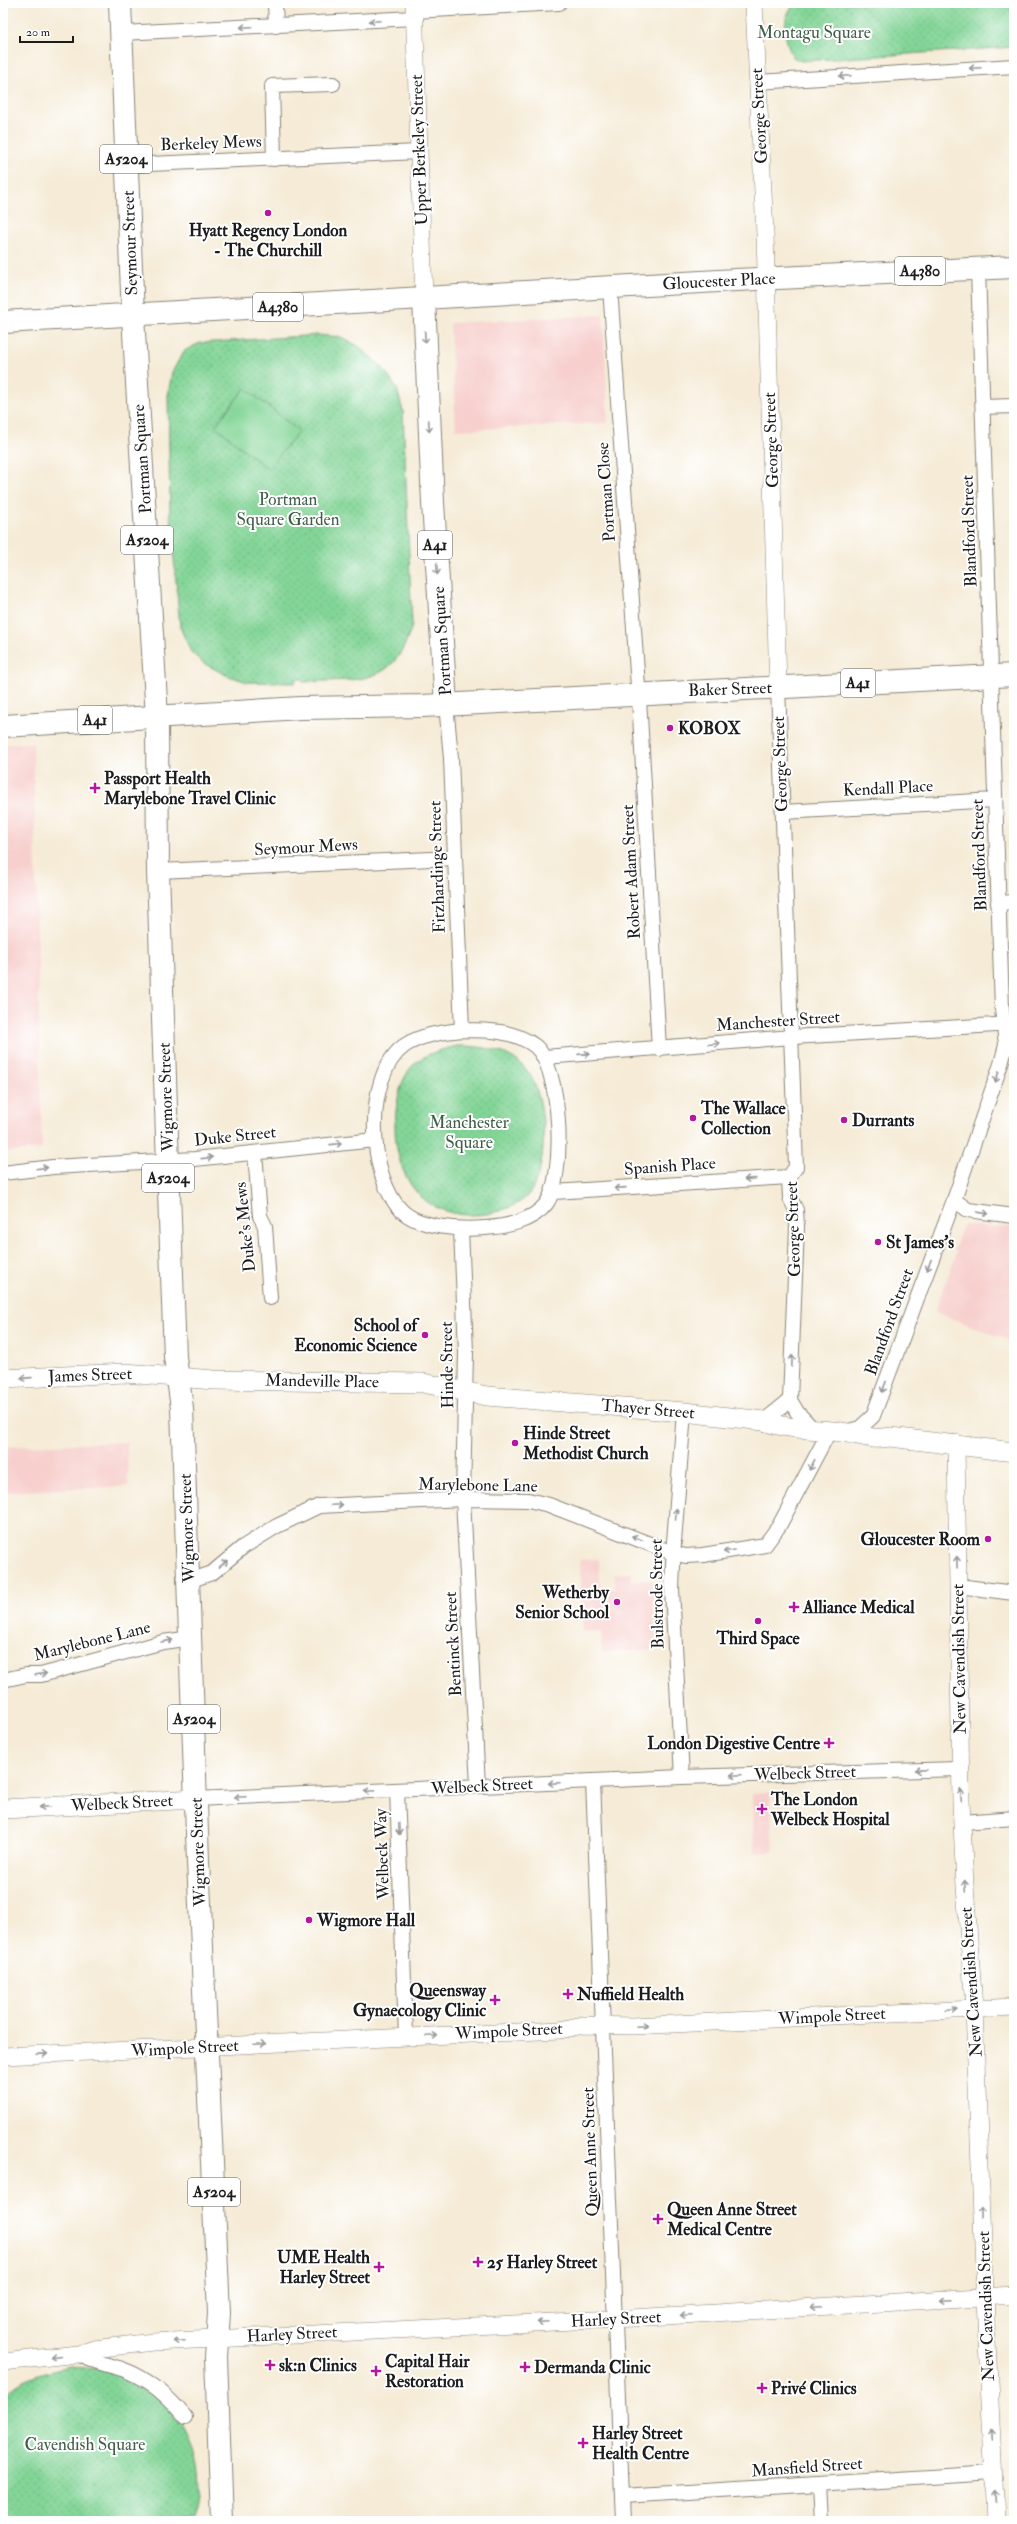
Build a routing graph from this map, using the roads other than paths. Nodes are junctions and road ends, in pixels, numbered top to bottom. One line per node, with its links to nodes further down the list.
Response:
1 (120, 3): 7 (main road, Seymour Street / A5204)
2 (275, 3): 6 (street)
3 (559, 3): 5 (street)
4 (754, 3): 9 (street, George Street)
5 (414, 11): 6 (street, one-way to 6); 11 (street, Upper Berkeley Street)
6 (276, 26): 7 (street, one-way to 7)
7 (122, 33): 13 (main road, Seymour Street / A5204)
8 (1014, 66): 9 (street, one-way to 9)
9 (757, 82): 16 (street, George Street)
10 (333, 84): 12 (street, Berkeley Mews)
11 (419, 152): 12 (street, Berkeley Mews); 18 (street, Upper Berkeley Street)
12 (274, 159): 13 (street, Berkeley Mews)
13 (126, 165): 19 (main road, Seymour Street / A5204)
14 (1014, 267): 15 (main road, Gloucester Place / A4380)
15 (978, 268): 16 (main road, Gloucester Place / A4380); 22 (street, Blandford Street)
16 (765, 278): 17 (main road, Gloucester Place / A4380); 25 (street, George Street)
17 (610, 287): 18 (main road, Gloucester Place / A4380); 26 (street, Portman Close)
18 (424, 298): 19 (main road, A4380); 27 (main road, Portman Square / A41, one-way to 27)
19 (133, 316): 20 (main road, A4380); 29 (main road, Portman Square / A5204)
20 (3, 322)
21 (1014, 406): 22 (street)
22 (983, 407): 24 (street, Blandford Street)
23 (1014, 675): 24 (main road, Baker Street / A41)
24 (991, 676): 25 (main road, Baker Street / A41); 31 (street, Blandford Street)
25 (778, 687): 26 (main road, Baker Street / A41); 32 (street, George Street)
26 (638, 694): 27 (main road, Baker Street / A41); 40 (street, Robert Adam Street)
27 (446, 704): 29 (main road, Portman Square / A41); 33 (street, Fitzhardinge Street)
28 (3, 717): 30 (street)
29 (157, 718): 30 (main road, A41); 34 (main road, Wigmore Street / A5204)
30 (3, 726)
31 (995, 800): 32 (street, Kendall Place); 36 (street, Blandford Street)
32 (782, 812): 39 (street, George Street)
33 (455, 858): 34 (street, Seymour Mews); 38 (street, Fitzhardinge Street)
34 (158, 871): 44 (main road, Wigmore Street / A5204)
35 (1014, 902): 36 (street)
36 (998, 903): 37 (street, Blandford Street)
37 (1009, 1025): 39 (street, Manchester Street); 48 (street, Blandford Street, one-way to 48)
38 (462, 1030): 41 (street); 42 (street)
39 (792, 1037): 40 (street, Manchester Street, one-way to 39); 46 (street, George Street)
40 (659, 1049): 41 (street, Manchester Street, one-way to 40)
41 (545, 1057): 47 (street)
42 (376, 1140): 43 (street, Duke Street, one-way to 42); 50 (street)
43 (255, 1153): 44 (street, Duke Street, one-way to 43); 51 (street, Duke's Mews)
44 (168, 1160): 45 (street, Duke Street, one-way to 44); 52 (main road, Wigmore Street / A5204)
45 (3, 1173)
46 (789, 1177): 47 (street, Spanish Place, one-way to 47); 55 (street, George Street, one-way to 46)
47 (554, 1192): 50 (street)
48 (954, 1200): 49 (street, one-way to 49); 57 (street, Blandford Street, one-way to 57)
49 (1014, 1216)
50 (461, 1229): 54 (street, Hinde Street)
51 (270, 1298)
52 (177, 1377): 53 (main road, James Street, one-way to 53); 54 (main road, Mandeville Place); 65 (main road, Wigmore Street / A5204)
53 (3, 1379)
54 (466, 1390): 56 (main road, Thayer Street); 63 (street, Hinde Street)
55 (790, 1400): 58 (street); 59 (street)
56 (684, 1412): 58 (main road, Thayer Street); 64 (street, Bulstrode Street, one-way to 56)
57 (874, 1416): 59 (street); 60 (street)
58 (764, 1421): 59 (main road, Thayer Street)
59 (829, 1430): 60 (main road, Thayer Street); 64 (street, Marylebone Lane, one-way to 64)
60 (890, 1437): 61 (main road, Thayer Street)
61 (956, 1443): 62 (main road, Thayer Street); 66 (street, New Cavendish Street, one-way to 61)
62 (1014, 1452)
63 (463, 1499): 64 (street, Marylebone Lane, one-way to 63); 65 (street, Marylebone Lane, one-way to 63); 73 (street, Bentinck Street)
64 (673, 1553): 71 (street, Bulstrode Street)
65 (189, 1581): 68 (main road, Wigmore Street / A5204)
66 (958, 1586): 67 (street); 70 (street, New Cavendish Street)
67 (1014, 1594)
68 (191, 1638): 69 (street, Marylebone Lane, one-way to 68); 75 (main road, Wigmore Street / A5204)
69 (3, 1680)
70 (960, 1769): 71 (street, Welbeck Street, one-way to 71); 78 (street, New Cavendish Street, one-way to 70)
71 (682, 1777): 72 (street, Welbeck Street)
72 (593, 1781): 73 (street, Welbeck Street, one-way to 73); 81 (street, Queen Anne Street)
73 (478, 1786): 74 (street, Welbeck Street)
74 (398, 1790): 75 (street, Welbeck Street, one-way to 75); 82 (street, Welbeck Way, one-way to 82)
75 (196, 1799): 76 (main road, Welbeck Street, one-way to 76); 83 (main road, Wigmore Street / A5204)
76 (3, 1810)
77 (1014, 1818): 78 (street)
78 (963, 1822): 80 (street, New Cavendish Street, one-way to 78)
79 (1014, 2007): 80 (street, Wimpole Street)
80 (974, 2008): 81 (street, Wimpole Street, one-way to 80); 86 (street, New Cavendish Street, one-way to 80)
81 (603, 2024): 82 (street, Wimpole Street, one-way to 81); 87 (street, Queen Anne Street)
82 (406, 2037): 83 (street, Wimpole Street, one-way to 82)
83 (207, 2047): 84 (street, Wimpole Street, one-way to 83); 88 (main road, Wigmore Street / A5204)
84 (3, 2056)
85 (1014, 2295): 86 (street, Harley Street)
86 (985, 2297): 87 (street, Harley Street, one-way to 87); 92 (street, New Cavendish Street, one-way to 86)
87 (615, 2319): 88 (street, Harley Street, one-way to 88); 94 (street, Queen Anne Street)
88 (218, 2338): 89 (street, one-way to 89); 95 (main road, A5204)
89 (78, 2354): 90 (street, one-way to 90); 91 (street)
90 (3, 2362)
91 (185, 2418)
92 (994, 2473): 93 (street, Mansfield Street); 98 (street, New Cavendish Street, one-way to 92)
93 (819, 2484): 94 (street, Mansfield Street); 97 (street)
94 (622, 2496): 96 (street, Queen Anne Street)
95 (222, 2521)
96 (623, 2521)
97 (821, 2521)
98 (996, 2521)

